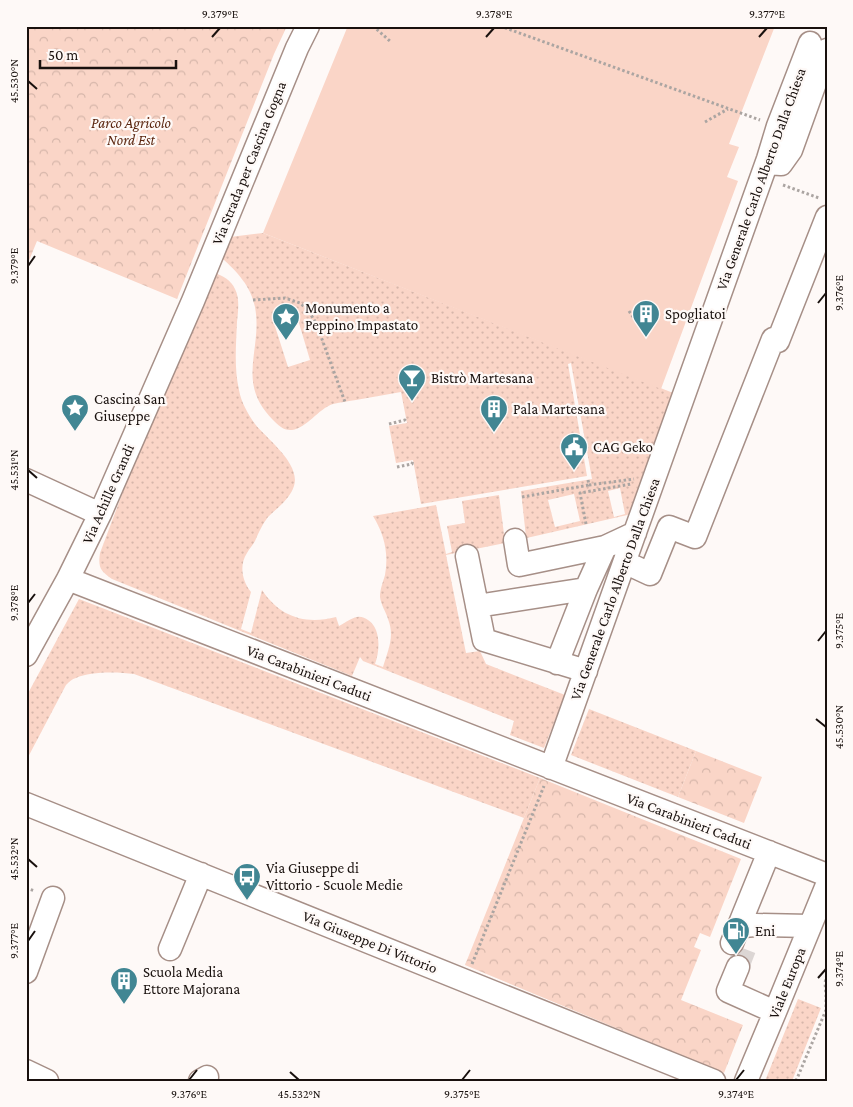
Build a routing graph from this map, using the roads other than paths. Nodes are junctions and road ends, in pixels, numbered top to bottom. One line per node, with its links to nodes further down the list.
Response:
1 (308, 26): 5 (street, Via Strada per Cascina Gogna)
2 (818, 47): 3 (street, Via Generale Carlo Alberto Dalla Chiesa); 3 (street)
3 (764, 170): 8 (street, Via Generale Carlo Alberto Dalla Chiesa)
4 (824, 208): 12 (street)
5 (193, 301): 7 (street, Via Achille Grandi)
6 (26, 480): 7 (street)
7 (100, 514): 13 (street, Via Achille Grandi)
8 (635, 533): 10 (street); 18 (street, Via Generale Carlo Alberto Dalla Chiesa)
9 (515, 540): 10 (street)
10 (605, 548): 14 (street)
11 (467, 556): 15 (street)
12 (635, 567)
13 (68, 579): 16 (street, Via Achille Grandi); 19 (street, Via Carabinieri Caduti)
14 (586, 589): 15 (street); 17 (street)
15 (478, 606): 17 (street)
16 (26, 655)
17 (557, 663): 18 (street)
18 (586, 672): 19 (street, Via Generale Carlo Alberto Dalla Chiesa)
19 (551, 768): 21 (street, Via Carabinieri Caduti)
20 (26, 804): 22 (street, Via Giuseppe Di Vittorio)
21 (769, 852): 23 (street, Via Carabinieri Caduti); 27 (street)
22 (201, 874): 28 (street); 33 (street, Via Giuseppe Di Vittorio)
23 (827, 875)
24 (827, 885): 26 (street, Viale Europa)
25 (53, 898): 29 (street)
26 (810, 926): 27 (street); 30 (street, Viale Europa)
27 (739, 946): 30 (street)
28 (170, 950)
29 (26, 972)
30 (775, 1012): 34 (street, Viale Europa)
31 (26, 1071): 32 (street)
32 (47, 1081)
33 (714, 1081)
34 (746, 1081)

